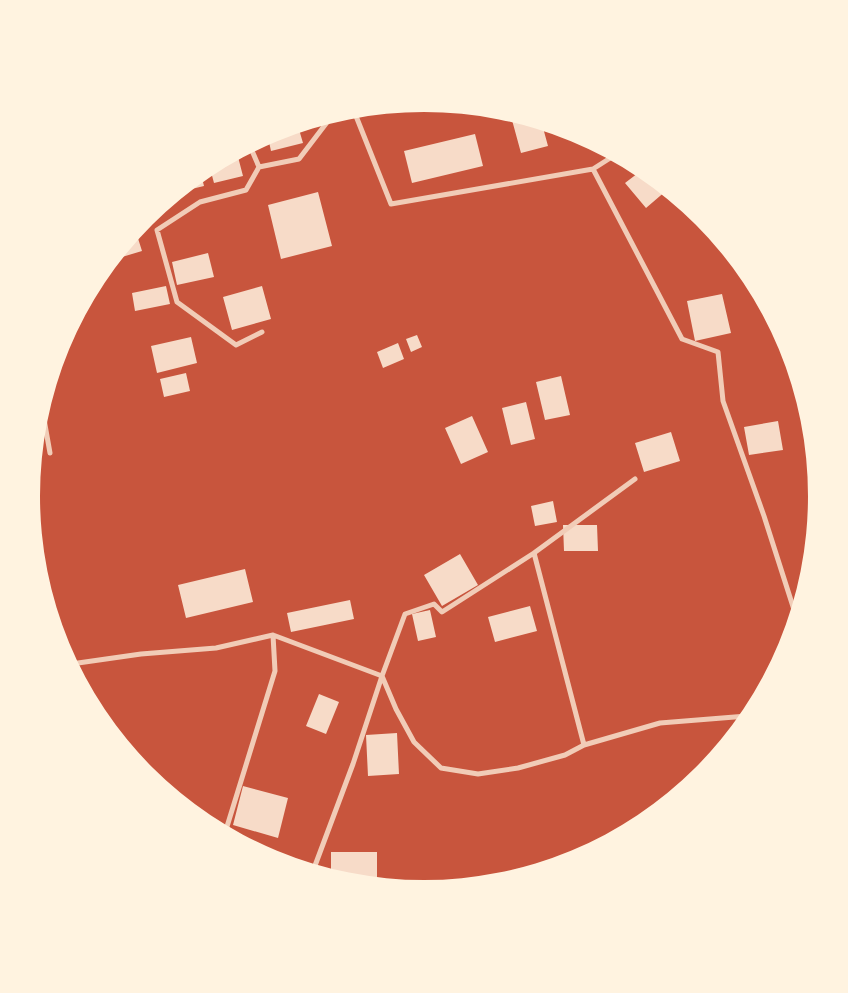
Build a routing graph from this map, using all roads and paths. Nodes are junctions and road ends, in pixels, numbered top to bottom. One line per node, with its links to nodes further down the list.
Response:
1 (355, 119): 6 (street)
2 (324, 126): 5 (street)
3 (253, 153): 5 (street)
4 (608, 160): 6 (street)
5 (259, 167): 7 (street)
6 (593, 169): 12 (street)
7 (262, 332)
8 (46, 429): 9 (street)
9 (50, 453)
10 (635, 479): 11 (street)
11 (534, 552): 15 (street); 17 (street)
12 (792, 605)
13 (273, 635): 14 (street); 15 (street); 18 (street)
14 (79, 663)
15 (382, 676): 17 (street); 19 (street)
16 (738, 718): 17 (street)
17 (584, 745)
18 (227, 826)
19 (316, 864)

